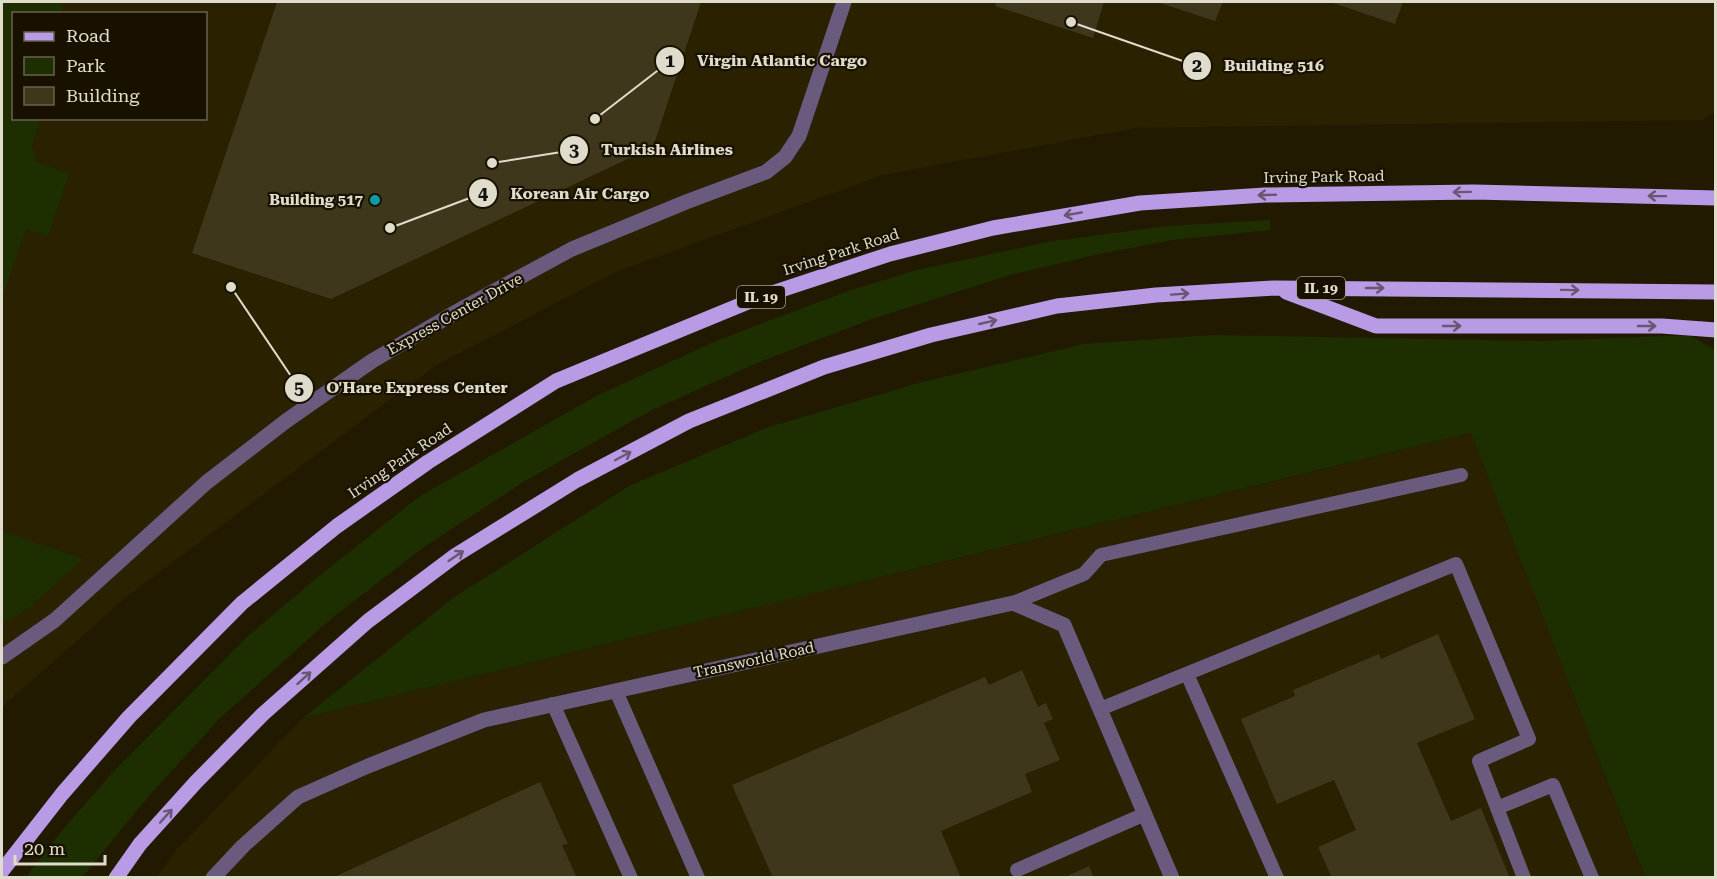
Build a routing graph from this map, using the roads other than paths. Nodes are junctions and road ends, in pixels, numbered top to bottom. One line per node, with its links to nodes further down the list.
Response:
1 (844, 2): 8 (street, Express Center Drive)
2 (1716, 198): 16 (main road, Irving Park Road / IL 19, one-way to 16)
3 (1274, 288): 4 (main road, IL 19, one-way to 4); 5 (main road, one-way to 5); 17 (main road, IL 19, one-way to 3)
4 (1716, 292)
5 (1716, 330)
6 (1461, 475): 7 (lane)
7 (1013, 603): 10 (street, Transworld Road); 12 (street)
8 (2, 657)
9 (1187, 674): 12 (lane); 13 (lane); 22 (lane)
10 (616, 691): 11 (street, Transworld Road); 20 (lane)
11 (553, 704): 18 (street, Transworld Road); 19 (lane)
12 (1100, 709): 14 (street)
13 (1497, 808): 23 (lane); 24 (lane)
14 (1145, 814): 15 (lane); 21 (street)
15 (1017, 870)
16 (2, 871)
17 (116, 878)
18 (213, 878)
19 (632, 878)
20 (698, 878)
21 (1172, 878)
22 (1277, 878)
23 (1524, 878)
24 (1592, 878)

